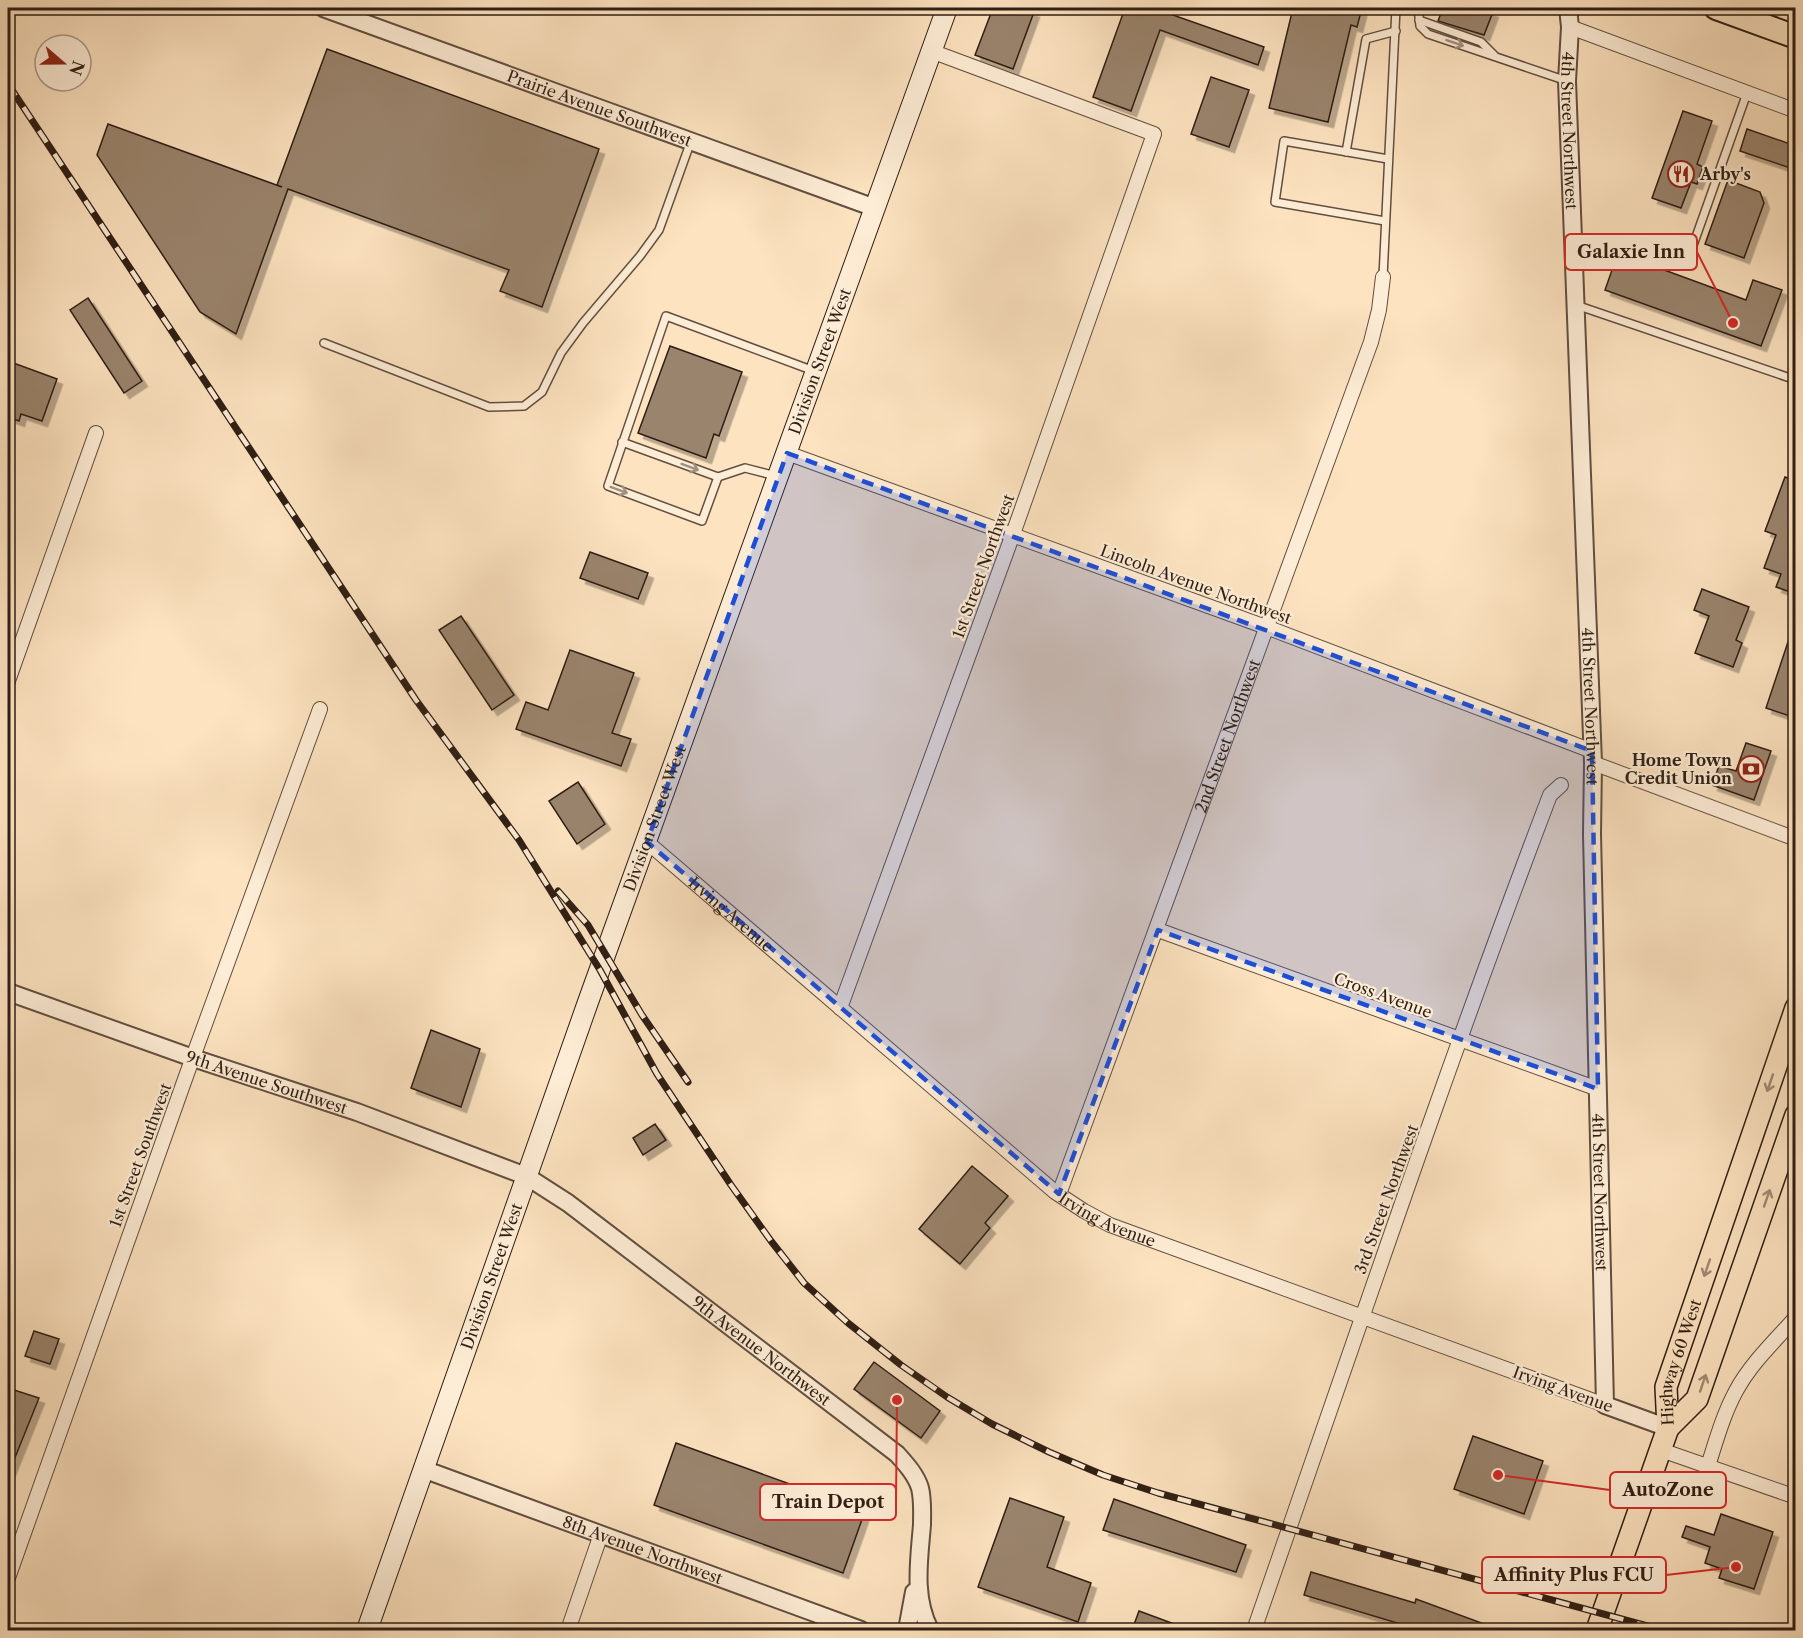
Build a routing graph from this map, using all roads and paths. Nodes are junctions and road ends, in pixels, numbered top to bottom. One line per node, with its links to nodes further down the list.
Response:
1 (322, 8): 13 (street, Prairie Avenue Southwest)
2 (947, 8): 9 (main road, Division Street West)
3 (1396, 8): 7 (lane)
4 (1418, 8): 10 (lane, one-way to 10)
5 (1716, 8): 8 (highway)
6 (1565, 13): 10 (street, 4th Street Northwest); 11 (street)
7 (1396, 31): 14 (lane); 15 (lane)
8 (1796, 38)
9 (932, 51): 16 (main road, Division Street West); 29 (street, 1st Street Northwest)
10 (1567, 81): 20 (street, 4th Street Northwest)
11 (1748, 93): 12 (street); 18 (lane)
12 (1796, 111)
13 (691, 141): 16 (street, Prairie Avenue Southwest); 21 (lane)
14 (1346, 152): 15 (lane); 17 (lane)
15 (1388, 159): 17 (lane)
16 (875, 208): 22 (main road, Division Street West)
17 (1385, 221): 19 (lane)
18 (1692, 251)
19 (1383, 277): 30 (street, 2nd Street Northwest)
20 (1576, 305): 23 (lane); 33 (street, 4th Street Northwest)
21 (324, 343)
22 (817, 372): 25 (lane); 26 (main road, Division Street West)
23 (1796, 381)
24 (96, 433): 31 (street)
25 (622, 442): 27 (lane, one-way to 27); 27 (lane, one-way to 27)
26 (787, 453): 28 (main road, Division Street West); 29 (street, Lincoln Avenue Northwest)
27 (718, 477): 28 (lane)
28 (778, 477): 36 (main road, Division Street West)
29 (1012, 534): 30 (street, Lincoln Avenue Northwest); 39 (street, 1st Street Northwest)
30 (1266, 627): 33 (street, Lincoln Avenue Northwest); 37 (street, 2nd Street Northwest)
31 (8, 681)
32 (320, 710): 42 (street, 1st Street Southwest)
33 (1592, 757): 35 (street, Lincoln Avenue Northwest); 43 (street, 4th Street Northwest)
34 (1562, 785): 41 (street, 3rd Street Northwest)
35 (1796, 839)
36 (647, 842): 39 (street, Irving Avenue); 45 (main road, Division Street West)
37 (1158, 930): 41 (street, Cross Avenue); 46 (street, 2nd Street Northwest)
38 (8, 992): 42 (street, 9th Avenue Southwest)
39 (840, 1008): 46 (street, Irving Avenue)
40 (1796, 1008): 50 (main road, Highway 60 West, one-way to 50)
41 (1460, 1040): 43 (street, Cross Avenue); 47 (street, 3rd Street Northwest)
42 (193, 1058): 45 (street, 9th Avenue Southwest); 57 (street, 1st Street Southwest)
43 (1598, 1089): 49 (street, 4th Street Northwest)
44 (1796, 1115): 50 (main road, Highway 60 West, one-way to 44)
45 (526, 1176): 53 (main road, Division Street West); 56 (street, 9th Avenue Northwest)
46 (1059, 1194): 47 (street, Irving Avenue)
47 (1362, 1316): 49 (street, Irving Avenue); 63 (street, 3rd Street Northwest)
48 (1796, 1317): 52 (street)
49 (1605, 1405): 50 (street, Irving Avenue)
50 (1668, 1428): 51 (main road)
51 (1661, 1450): 52 (street); 64 (main road)
52 (1708, 1466): 54 (street)
53 (423, 1469): 55 (street, 8th Avenue Northwest); 58 (main road, Division Street West)
54 (1796, 1497)
55 (602, 1534): 59 (street); 60 (street, 8th Avenue Northwest)
56 (919, 1568): 61 (street); 62 (street)
57 (8, 1578)
58 (367, 1630)
59 (568, 1630)
60 (861, 1630)
61 (907, 1630)
62 (930, 1630)
63 (1254, 1630)
64 (1597, 1630)

